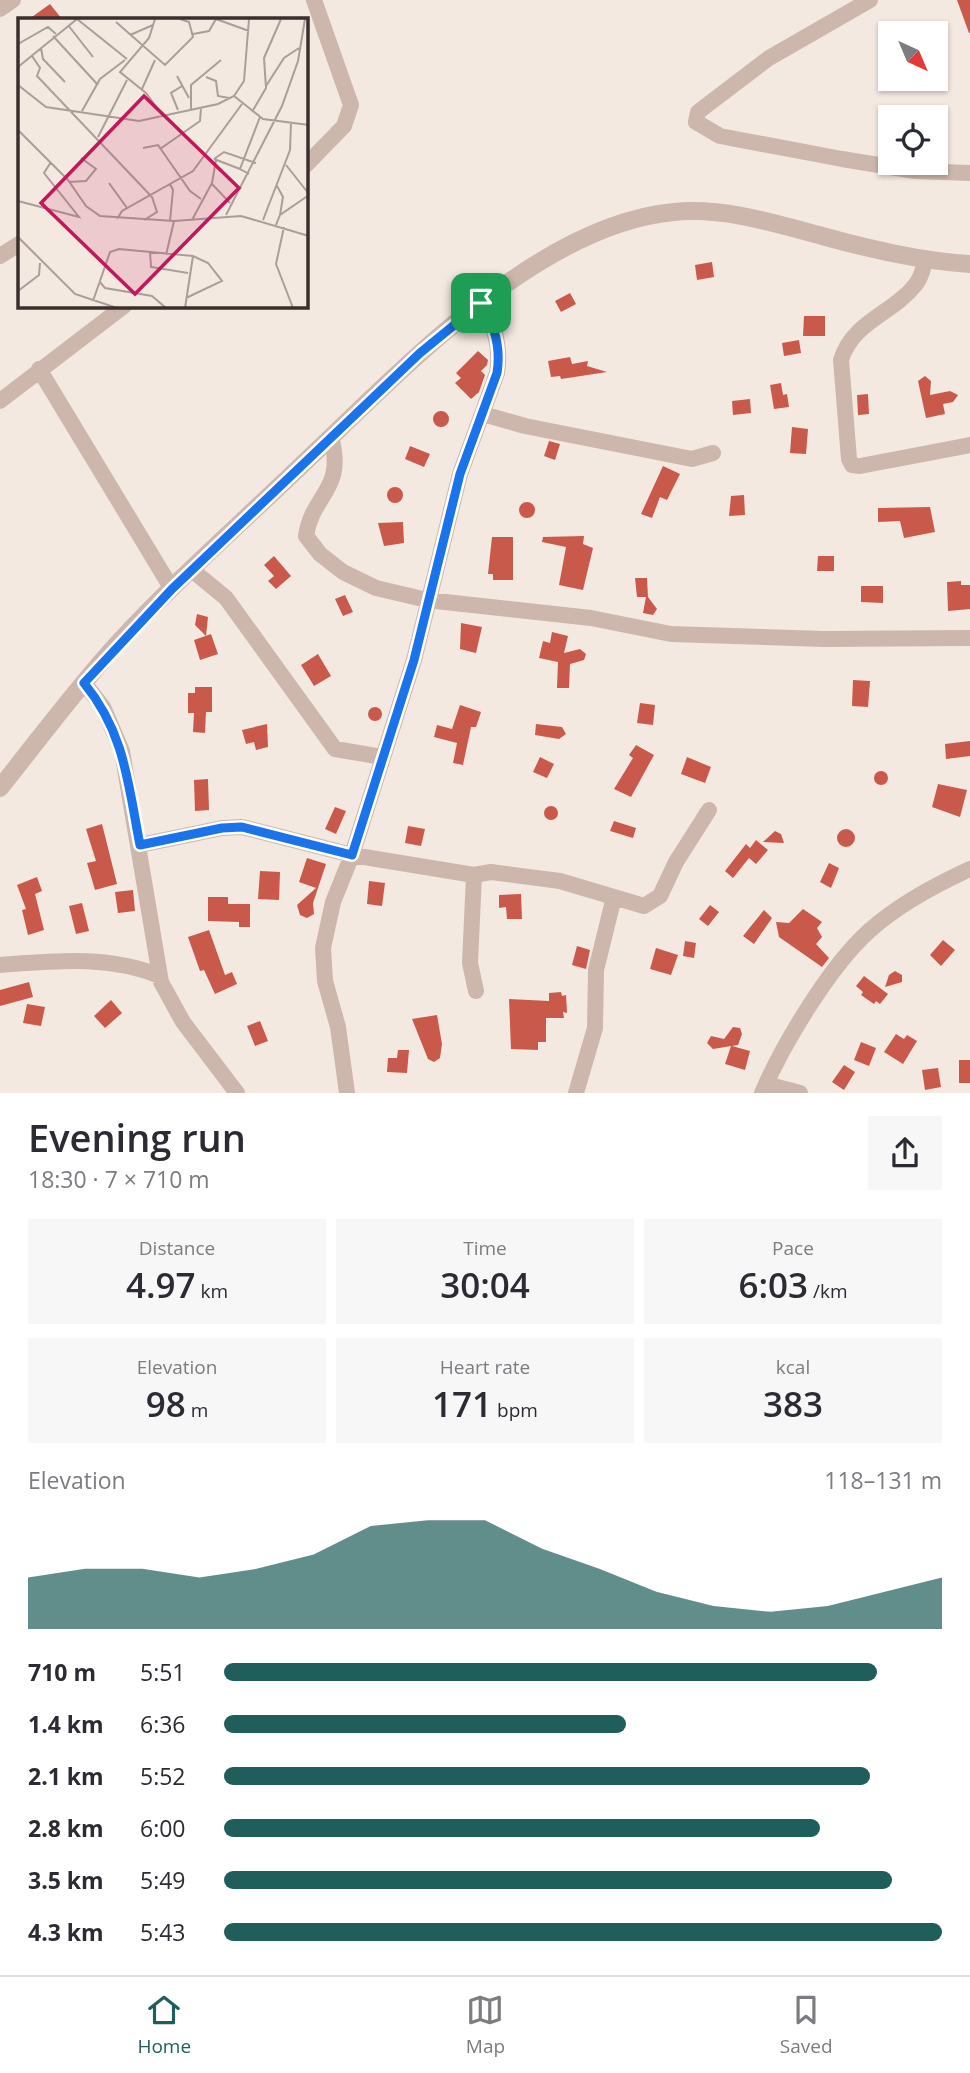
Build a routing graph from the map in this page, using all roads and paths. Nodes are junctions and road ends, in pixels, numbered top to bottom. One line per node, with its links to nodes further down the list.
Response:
1 (13, 0): 4 (street)
2 (314, 0): 5 (street)
3 (870, 0): 6 (street)
4 (0, 9)
5 (308, 163)
6 (970, 173)
7 (18, 245): 8 (street)
8 (0, 256)
9 (926, 259): 10 (street); 11 (street); 17 (street)
10 (970, 264)
11 (481, 303): 15 (street); 16 (street)
12 (121, 308): 13 (street)
13 (39, 369): 14 (street); 20 (street)
14 (0, 401)
15 (483, 414): 18 (street); 21 (street)
16 (331, 438): 19 (street); 21 (street)
17 (970, 445)
18 (713, 453)
19 (192, 570): 20 (street); 24 (street)
20 (172, 589): 23 (street)
21 (426, 600): 22 (street); 24 (street)
22 (970, 638)
23 (84, 683): 25 (street); 27 (street)
24 (382, 757): 28 (street)
25 (0, 788)
26 (709, 810): 31 (street)
27 (140, 845): 28 (street); 33 (street)
28 (352, 855): 30 (street); 37 (street)
29 (970, 869): 35 (street)
30 (474, 874): 31 (street); 34 (street)
31 (614, 897): 38 (street)
32 (0, 965): 33 (street)
33 (160, 976): 36 (street)
34 (476, 991)
35 (764, 1088): 39 (street)
36 (237, 1093)
37 (347, 1093)
38 (576, 1093)
39 (800, 1093)

